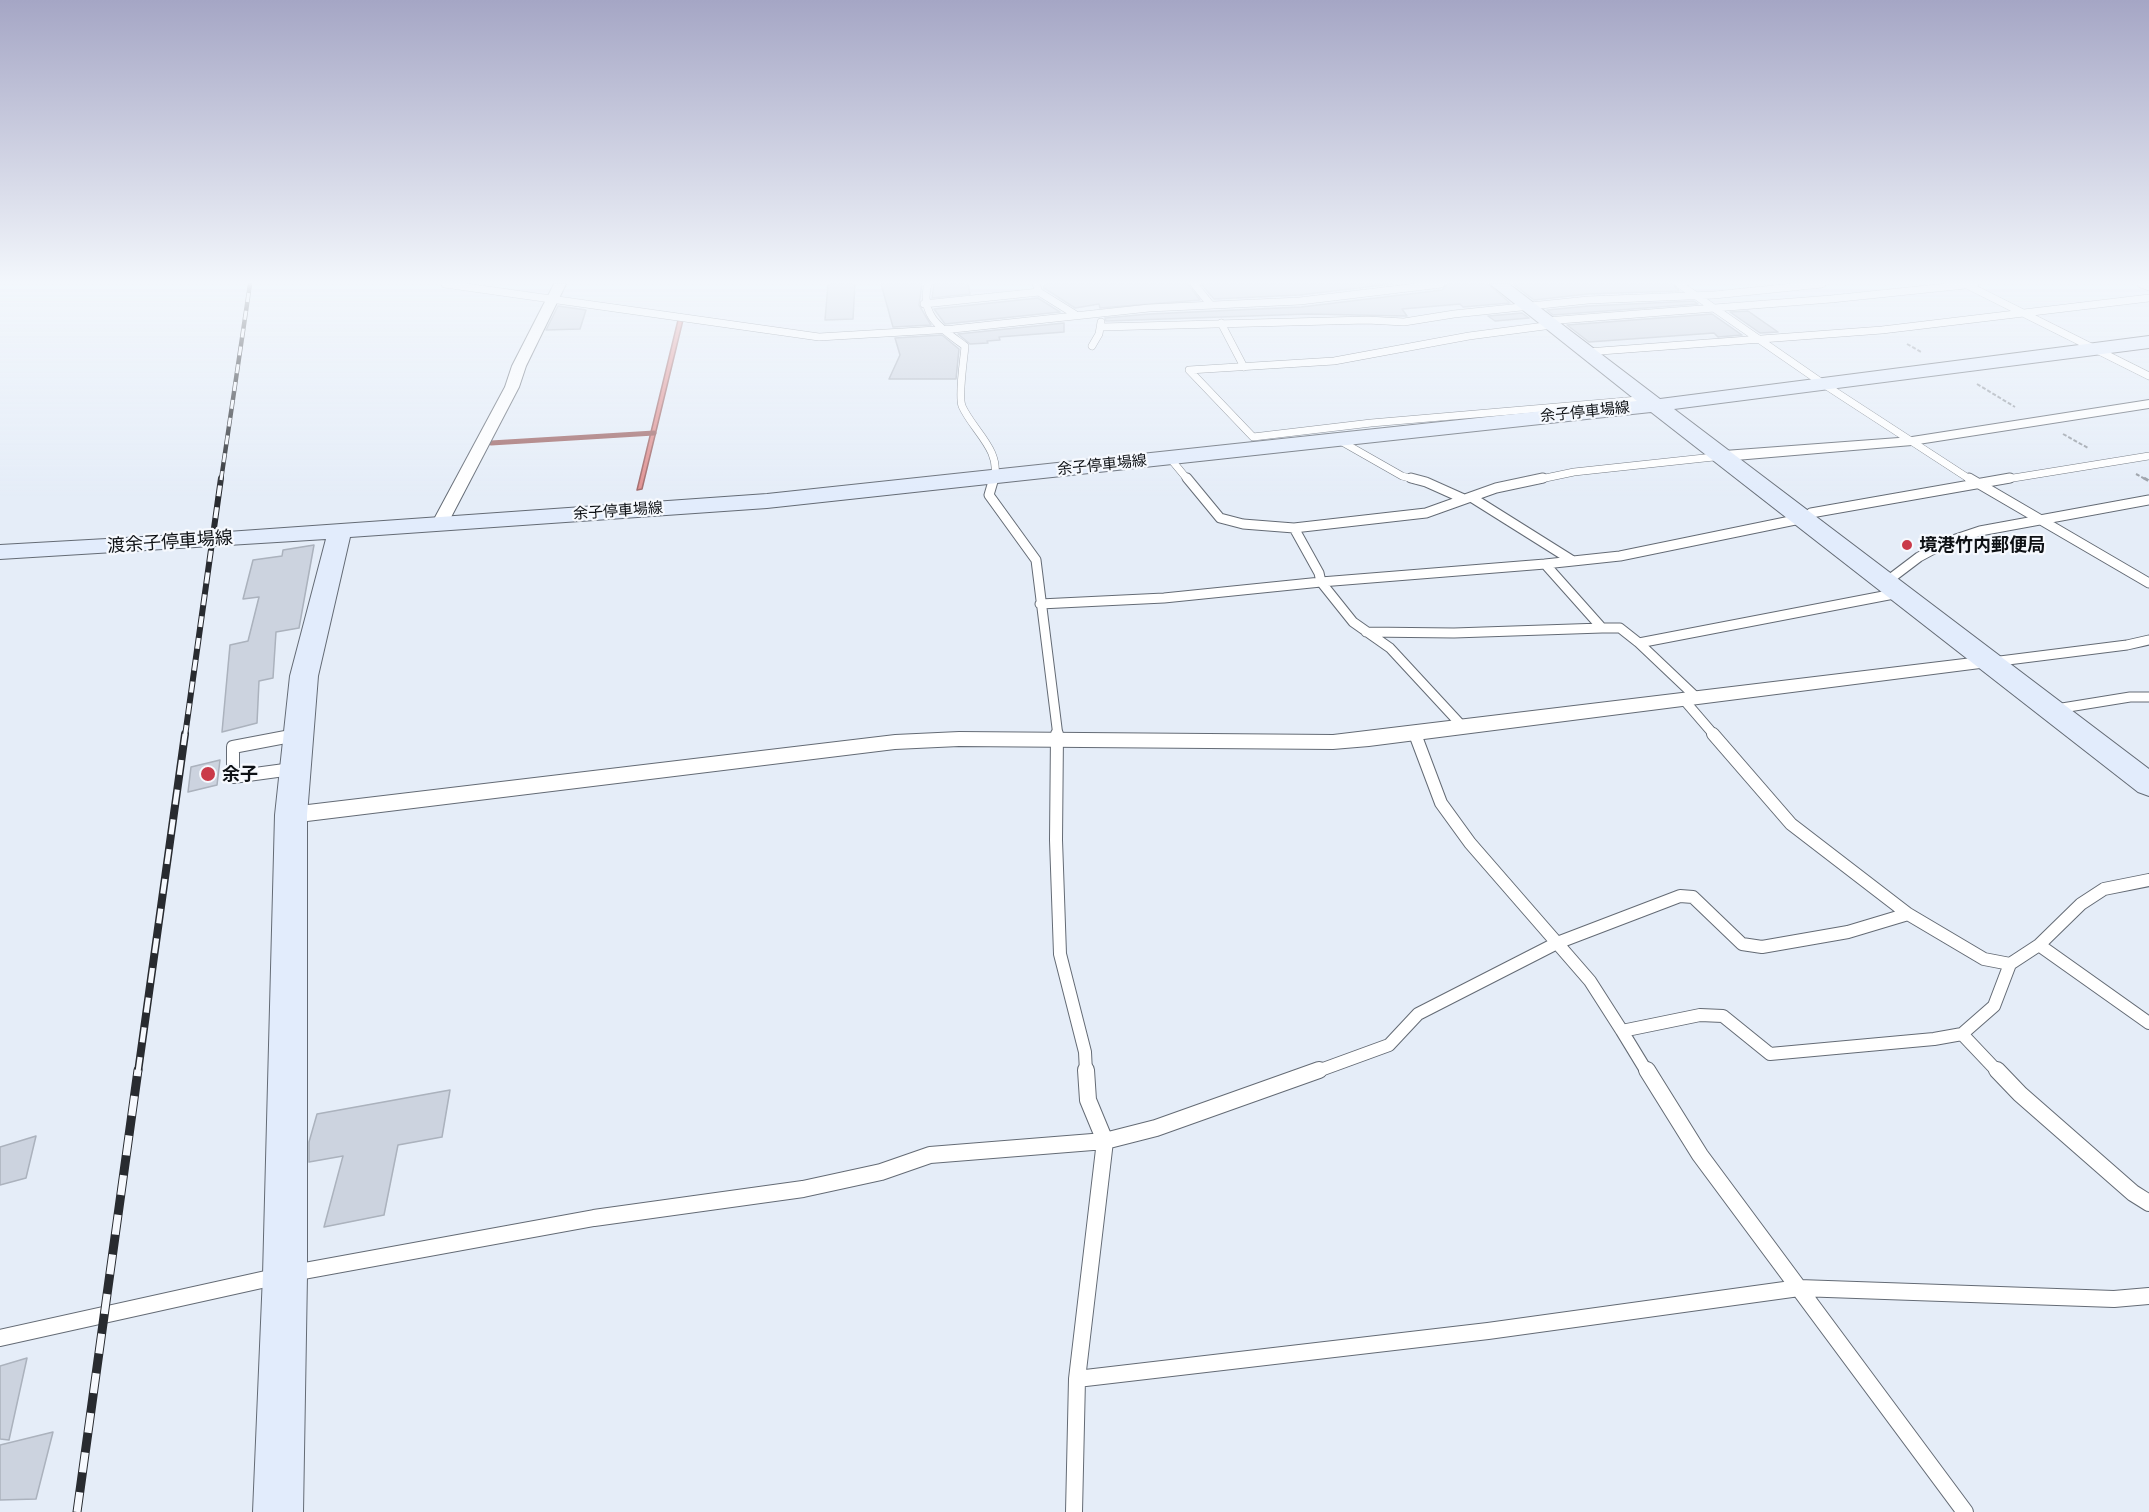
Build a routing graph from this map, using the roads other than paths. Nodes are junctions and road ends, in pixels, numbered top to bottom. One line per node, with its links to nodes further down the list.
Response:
1 (525, 355): 25 (street)
2 (964, 355): 19 (lane)
3 (1237, 355): 9 (lane)
4 (1369, 355): 9 (lane)
5 (1590, 355): 12 (main road)
6 (1781, 355): 11 (lane)
7 (2055, 355): 11 (main road, 余子停車場線)
8 (2108, 355): 10 (lane)
9 (1244, 367): 12 (lane)
10 (2149, 376)
11 (1825, 385): 12 (main road, 余子停車場線); 15 (lane)
12 (1654, 402): 14 (main road, 余子停車場線); 16 (main road)
13 (2149, 404): 15 (street)
14 (1337, 439): 18 (main road, 余子停車場線); 21 (lane)
15 (1912, 441): 16 (street); 20 (lane)
16 (1724, 456): 21 (lane); 23 (main road)
17 (2149, 456): 20 (lane)
18 (1169, 457): 19 (main road, 余子停車場線); 26 (lane)
19 (995, 476): 25 (main road, 余子停車場線); 34 (lane)
20 (1979, 485): 23 (lane); 24 (lane)
21 (1467, 498): 26 (lane); 29 (lane)
22 (2149, 500): 24 (lane)
23 (1805, 518): 29 (lane); 33 (main road)
24 (2042, 520): 32 (lane); 33 (lane)
25 (440, 523): 27 (main road, 余子停車場線)
26 (1294, 528): 31 (lane)
27 (340, 531): 28 (main road, 渡余子停車場線); 45 (main road)
28 (0, 552)
29 (1573, 561): 30 (lane)
30 (1545, 564): 31 (lane); 35 (lane)
31 (1321, 582): 34 (lane); 36 (lane)
32 (2149, 583)
33 (1893, 588): 38 (lane); 39 (main road)
34 (1040, 604): 46 (lane)
35 (1602, 628): 36 (lane); 38 (lane)
36 (1366, 632): 43 (lane)
37 (2149, 640): 39 (lane)
38 (1640, 643): 41 (lane)
39 (1989, 662): 41 (street); 42 (main road)
40 (2149, 697): 42 (lane)
41 (1691, 699): 43 (street); 51 (lane)
42 (2052, 710): 48 (main road)
43 (1464, 728): 44 (street)
44 (1415, 734): 46 (street); 52 (lane)
45 (298, 735): 47 (main road); 47 (lane)
46 (1058, 740): 49 (street); 58 (lane)
47 (295, 769): 49 (main road)
48 (2149, 785)
49 (291, 815): 60 (main road)
50 (2149, 880): 53 (lane)
51 (1908, 914): 52 (lane); 54 (lane)
52 (1557, 943): 56 (lane); 58 (lane)
53 (2039, 945): 54 (lane); 55 (lane)
54 (2010, 964): 57 (lane)
55 (2149, 1023)
56 (1622, 1031): 57 (lane); 61 (lane)
57 (1962, 1034): 59 (lane)
58 (1105, 1141): 60 (lane); 64 (lane)
59 (2149, 1203)
60 (285, 1275): 63 (lane); 65 (main road)
61 (1799, 1288): 62 (lane); 64 (lane); 67 (lane)
62 (2149, 1296)
63 (0, 1338)
64 (1077, 1380): 66 (lane)
65 (278, 1512)
66 (1074, 1512)
67 (1965, 1512)

